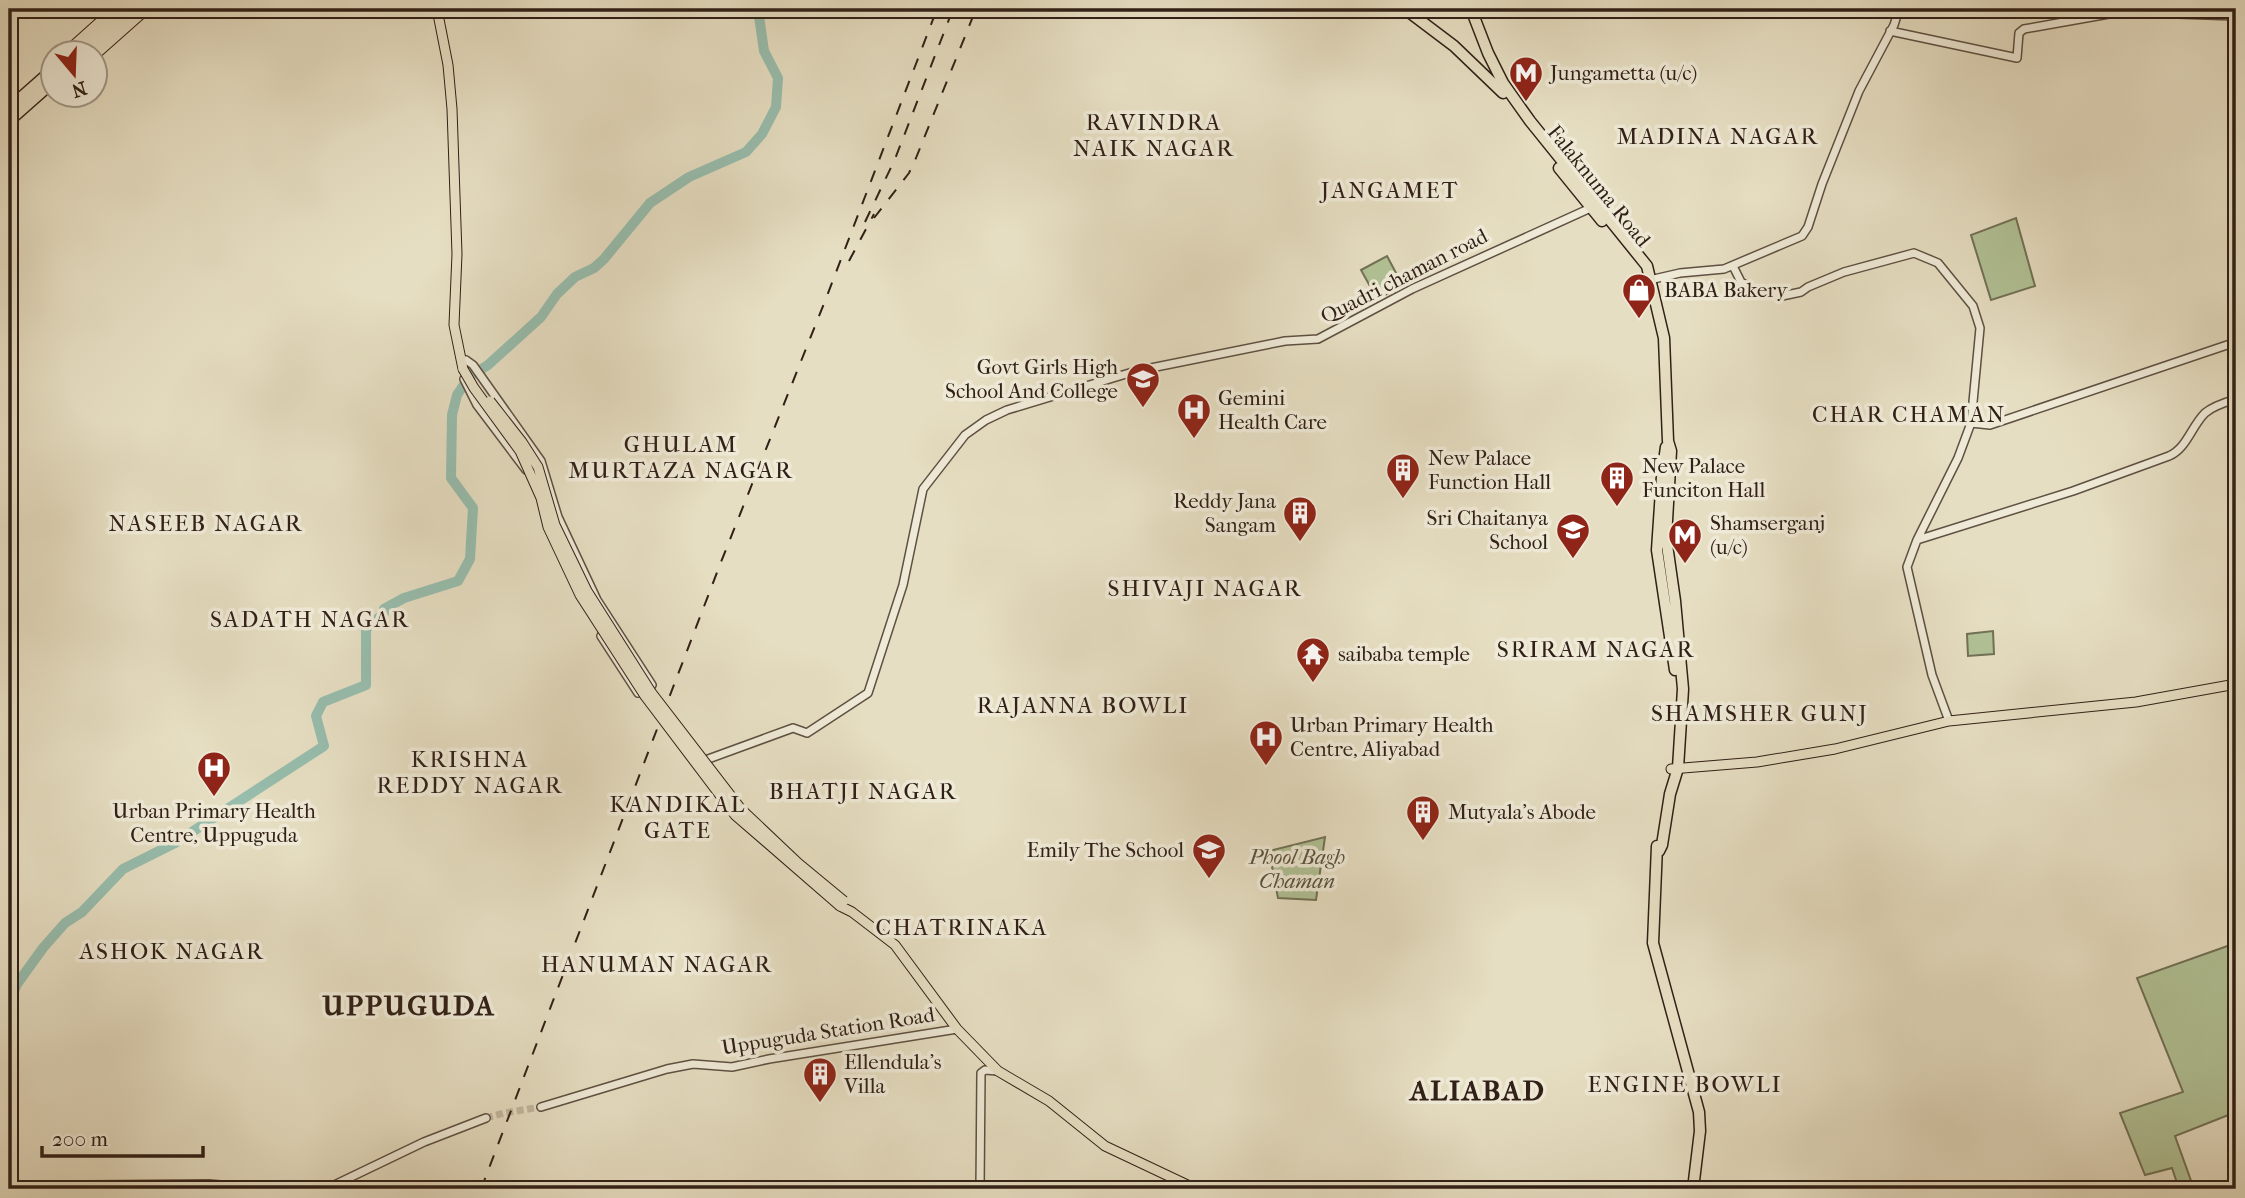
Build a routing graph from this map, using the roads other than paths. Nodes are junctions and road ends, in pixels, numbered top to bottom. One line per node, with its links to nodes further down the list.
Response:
1 (114, 9): 11 (main road)
2 (126, 9): 12 (highway)
3 (137, 9): 13 (highway)
4 (147, 9): 14 (main road)
5 (437, 9): 25 (main road)
6 (1405, 9): 16 (highway, Falaknuma Road)
7 (1471, 9): 15 (highway, Falaknuma Road)
8 (1899, 9): 10 (street)
9 (2236, 16): 10 (street)
10 (1890, 31): 22 (street)
11 (82, 38)
12 (92, 38)
13 (96, 38)
14 (108, 44)
15 (1488, 53): 16 (highway); 21 (highway, Falaknuma Road)
16 (1472, 64): 21 (highway, Falaknuma Road)
17 (38, 82): 19 (highway)
18 (38, 95): 20 (highway)
19 (9, 108)
20 (9, 121)
21 (1594, 206): 23 (highway, Falaknuma Road); 31 (street, Quadri chaman road)
22 (1733, 266): 23 (street); 27 (street)
23 (1648, 280): 32 (highway, Falaknuma Road)
24 (2236, 342): 27 (street)
25 (466, 366): 25 (street, bridge); 33 (main road, bridge)
26 (2236, 399): 28 (street)
27 (1971, 423): 28 (street)
28 (1917, 540): 30 (street)
29 (2236, 684): 30 (main road)
30 (1949, 721): 32 (main road)
31 (693, 764)
32 (1674, 769): 42 (highway, Falaknuma Road)
33 (957, 1029): 34 (main road); 35 (street, Uppuguda Station Road)
34 (998, 1071): 40 (street); 41 (main road)
35 (541, 1107)
36 (486, 1118): 39 (street)
37 (9, 1189): 38 (street)
38 (268, 1189)
39 (326, 1189)
40 (980, 1189)
41 (1196, 1189)
42 (1693, 1189)

